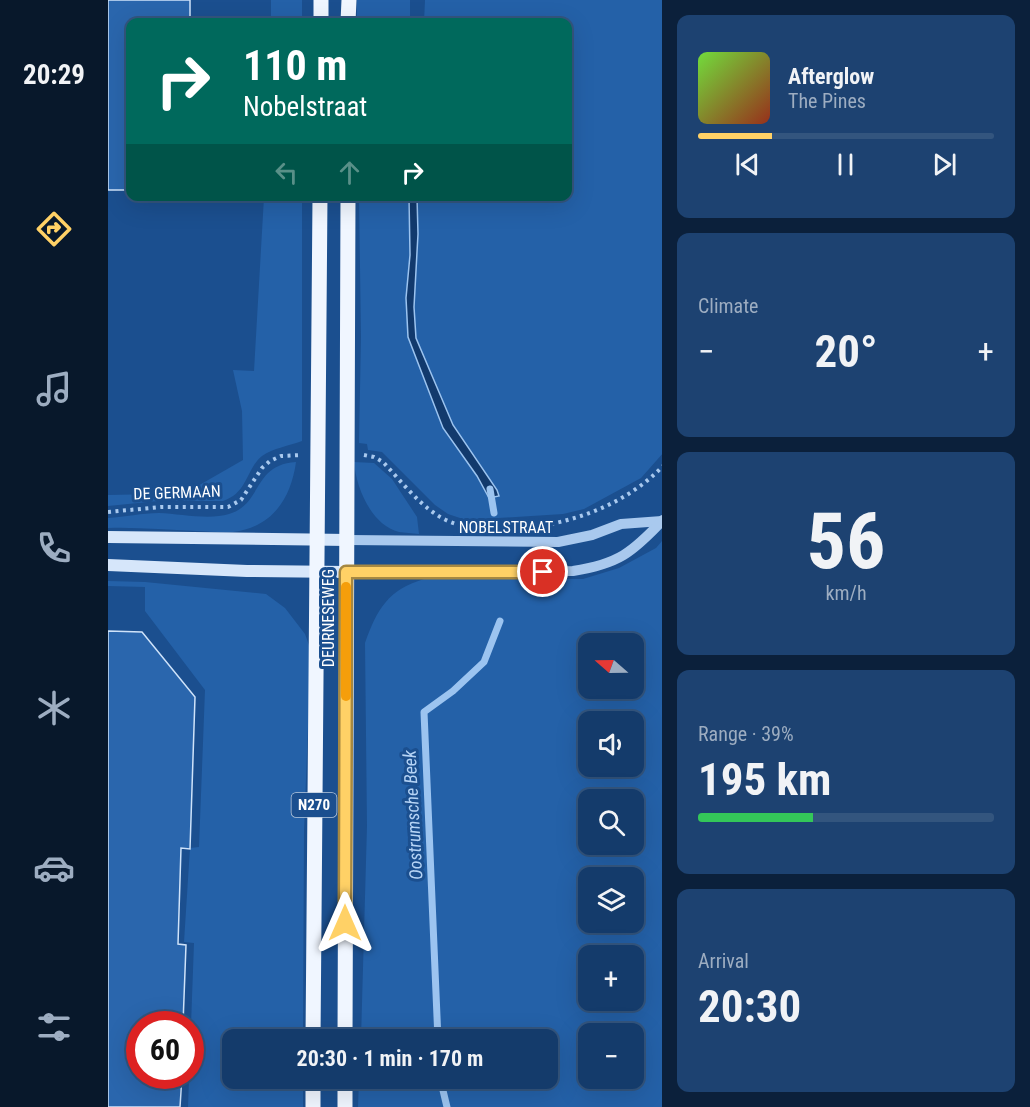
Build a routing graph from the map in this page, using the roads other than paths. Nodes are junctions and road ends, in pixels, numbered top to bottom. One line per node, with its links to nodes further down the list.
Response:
1 (321, 0): 3 (main road)
2 (348, 0): 4 (main road)
3 (321, 18)
4 (348, 18)
5 (320, 201): 10 (main road, DEURNESEWEG / N270)
6 (348, 201): 9 (main road, DEURNESEWEG / N270)
7 (662, 521): 9 (street, NOBELSTRAAT); 13 (street, NOBELSTRAAT)
8 (108, 537): 10 (main road)
9 (348, 540): 10 (main road); 13 (main road, DEURNESEWEG / N270)
10 (316, 541): 12 (main road, DEURNESEWEG / N270)
11 (108, 565): 12 (main road)
12 (316, 570): 13 (main road); 14 (main road, DEURNESEWEG / N270)
13 (346, 572): 15 (main road, DEURNESEWEG / N270)
14 (313, 1029)
15 (345, 1029)
16 (313, 1089): 18 (main road)
17 (345, 1089): 19 (main road)
18 (313, 1107)
19 (345, 1107)

